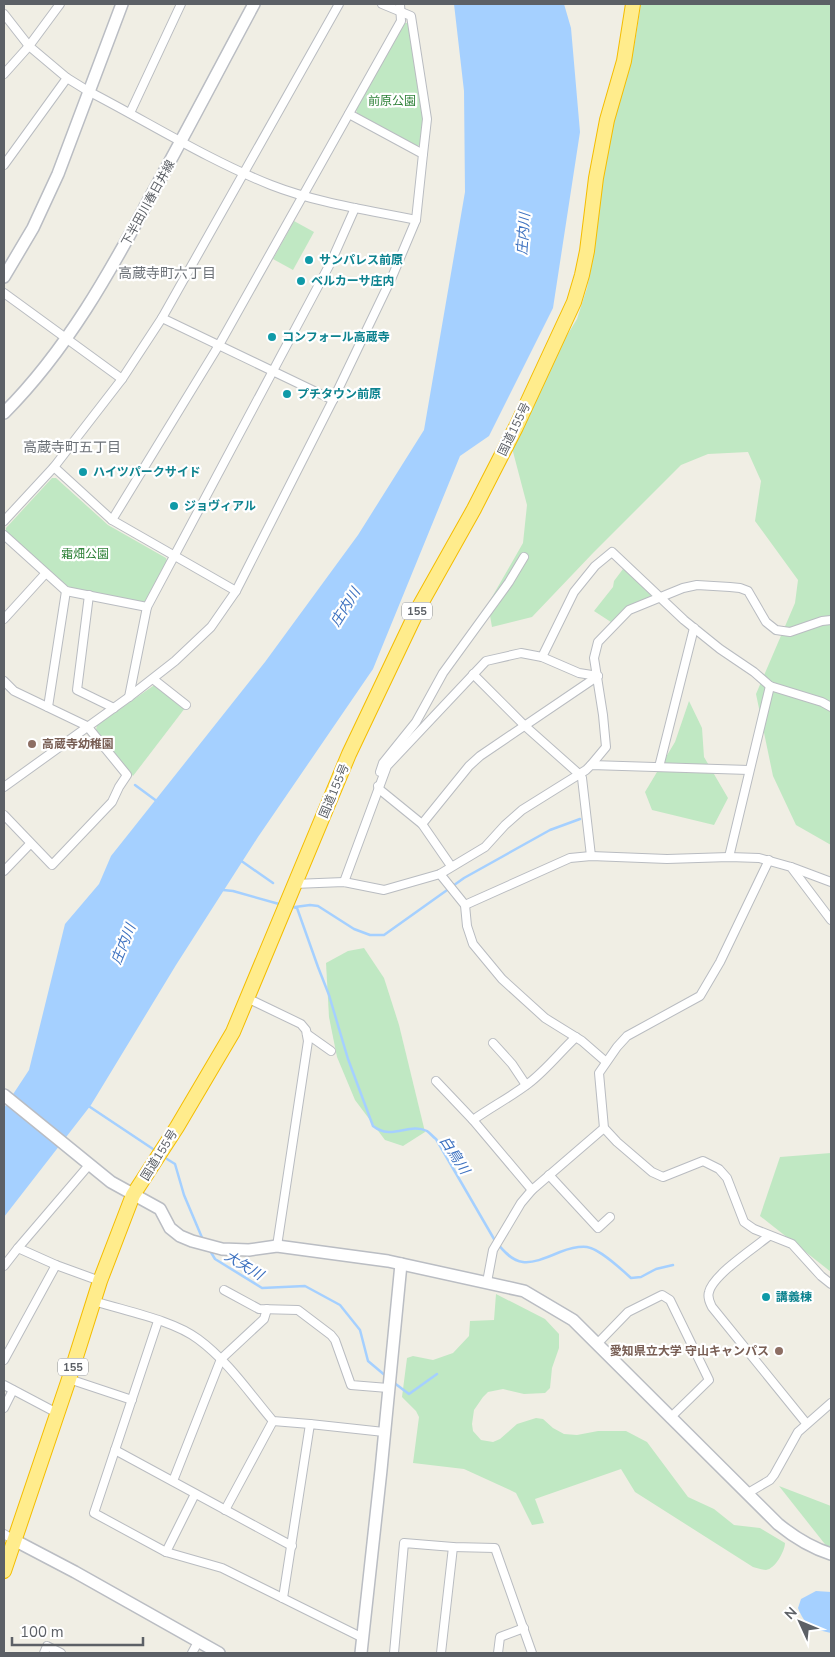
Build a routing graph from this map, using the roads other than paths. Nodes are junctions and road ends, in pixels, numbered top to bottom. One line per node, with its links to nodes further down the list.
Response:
1 (60, 4): 10 (street)
2 (122, 4): 13 (street)
3 (181, 4): 14 (street)
4 (254, 4): 16 (street, 下半田川春日井線)
5 (338, 4): 19 (street)
6 (382, 4): 8 (street)
7 (633, 4): 78 (highway, 国道155号 / 155)
8 (400, 8): 15 (street); 17 (street)
9 (4, 14): 10 (street)
10 (29, 46): 11 (street); 12 (street)
11 (4, 74)
12 (67, 78): 13 (street); 18 (street)
13 (88, 91): 14 (street); 23 (street)
14 (130, 113): 16 (street)
15 (349, 114): 17 (street); 20 (street)
16 (182, 141): 19 (street); 26 (street, 下半田川春日井線)
17 (423, 154): 22 (street)
18 (4, 165)
19 (243, 173): 20 (street); 25 (street)
20 (304, 196): 21 (street); 27 (street)
21 (356, 208): 22 (street); 28 (street)
22 (416, 220): 30 (street)
23 (4, 277)
24 (4, 293): 26 (street)
25 (162, 318): 27 (street); 29 (street)
26 (67, 339): 29 (street); 31 (street, 下半田川春日井線)
27 (220, 345): 28 (street); 33 (street)
28 (273, 372): 30 (street); 36 (street)
29 (122, 378): 32 (street)
30 (333, 400): 40 (street)
31 (4, 413)
32 (54, 467): 33 (street); 34 (street)
33 (112, 520): 36 (street)
34 (4, 521)
35 (4, 535): 38 (street)
36 (175, 556): 40 (street); 43 (street)
37 (524, 558): 65 (street)
38 (45, 574): 39 (street); 44 (street)
39 (66, 591): 41 (street); 56 (street)
40 (236, 592): 50 (street)
41 (89, 595): 43 (street); 57 (street)
42 (659, 598): 45 (street); 46 (street); 47 (street); 49 (street)
43 (147, 608): 53 (street)
44 (4, 619)
45 (831, 620)
46 (694, 628): 52 (street); 61 (street)
47 (542, 657): 48 (street); 49 (street)
48 (473, 674): 59 (street); 65 (street)
49 (598, 676): 59 (street); 60 (street)
50 (153, 679): 53 (street); 54 (street)
51 (4, 681): 56 (street)
52 (770, 686): 55 (street); 62 (street)
53 (129, 697): 57 (street)
54 (186, 705)
55 (831, 706)
56 (48, 708): 58 (street)
57 (114, 708): 58 (street)
58 (87, 726): 64 (street); 68 (street)
59 (525, 726): 63 (street); 67 (street)
60 (591, 765): 61 (street); 63 (street)
61 (659, 767): 62 (street)
62 (749, 770): 70 (street)
63 (579, 774): 69 (street); 72 (street)
64 (4, 787)
65 (379, 789): 67 (street); 76 (street)
66 (4, 815): 68 (street)
67 (422, 824): 72 (street)
68 (30, 844): 74 (street)
69 (591, 856): 70 (street); 79 (street)
70 (729, 857): 71 (street)
71 (769, 860): 73 (street); 86 (street)
72 (451, 866): 75 (street)
73 (791, 867): 77 (street); 80 (street)
74 (4, 871)
75 (440, 874): 76 (street); 79 (street)
76 (344, 882): 78 (street)
77 (831, 882)
78 (294, 884): 81 (highway, 国道155号 / 155)
79 (465, 905): 83 (street)
80 (831, 920)
81 (247, 998): 82 (street); 95 (highway, 国道155号 / 155)
82 (307, 1034): 85 (street); 98 (street)
83 (576, 1037): 86 (street); 88 (street)
84 (493, 1043): 88 (street)
85 (331, 1051)
86 (605, 1061): 91 (street)
87 (436, 1081): 90 (street)
88 (526, 1085): 90 (street)
89 (4, 1095): 92 (street)
90 (473, 1120): 94 (street)
91 (604, 1128): 93 (street); 97 (street)
92 (89, 1165): 95 (street); 99 (street)
93 (549, 1175): 94 (street); 96 (street)
94 (532, 1190): 104 (street)
95 (132, 1195): 98 (street); 103 (highway, 国道155号 / 155)
96 (610, 1217)
97 (769, 1236): 105 (street); 123 (street)
98 (277, 1246): 100 (street)
99 (18, 1248): 101 (street); 102 (street)
100 (401, 1264): 104 (street); 116 (street)
101 (56, 1265): 103 (street); 112 (street)
102 (4, 1266)
103 (100, 1281): 107 (highway, 国道155号 / 155)
104 (486, 1282): 110 (street)
105 (831, 1284)
106 (224, 1290): 108 (street)
107 (94, 1301): 109 (street); 113 (highway, 国道155号 / 155)
108 (267, 1309): 111 (street); 116 (street)
109 (158, 1321): 111 (street); 117 (street)
110 (597, 1344): 121 (street); 121 (street)
111 (220, 1359): 122 (street); 127 (street)
112 (4, 1360)
113 (69, 1379): 117 (street); 120 (highway, 国道155号 / 155)
114 (4, 1385): 115 (street)
115 (13, 1390): 119 (street); 120 (street)
116 (388, 1390): 125 (street)
117 (132, 1400): 126 (street)
118 (831, 1403): 123 (street)
119 (4, 1408)
120 (57, 1413): 131 (highway, 国道155号 / 155)
121 (670, 1418): 128 (street)
122 (274, 1421): 124 (street); 130 (street)
123 (806, 1423): 128 (street)
124 (310, 1424): 125 (street); 132 (street)
125 (384, 1432): 139 (street)
126 (115, 1450): 127 (street); 134 (street)
127 (173, 1481): 129 (street)
128 (748, 1493): 135 (street)
129 (196, 1494): 130 (street); 134 (street)
130 (225, 1510): 132 (street)
131 (9, 1537): 136 (highway, 国道155号 / 155); 140 (street)
132 (292, 1546): 137 (street)
133 (453, 1547): 138 (street); 146 (street); 147 (street)
134 (166, 1552): 137 (street)
135 (831, 1554)
136 (4, 1571)
137 (283, 1598): 139 (street)
138 (524, 1628): 148 (street); 149 (street)
139 (363, 1638): 145 (street)
140 (198, 1642): 143 (street); 144 (street)
141 (44, 1653): 142 (street)
142 (61, 1653)
143 (192, 1653)
144 (219, 1653)
145 (362, 1653)
146 (394, 1653)
147 (441, 1653)
148 (498, 1653)
149 (532, 1653)

